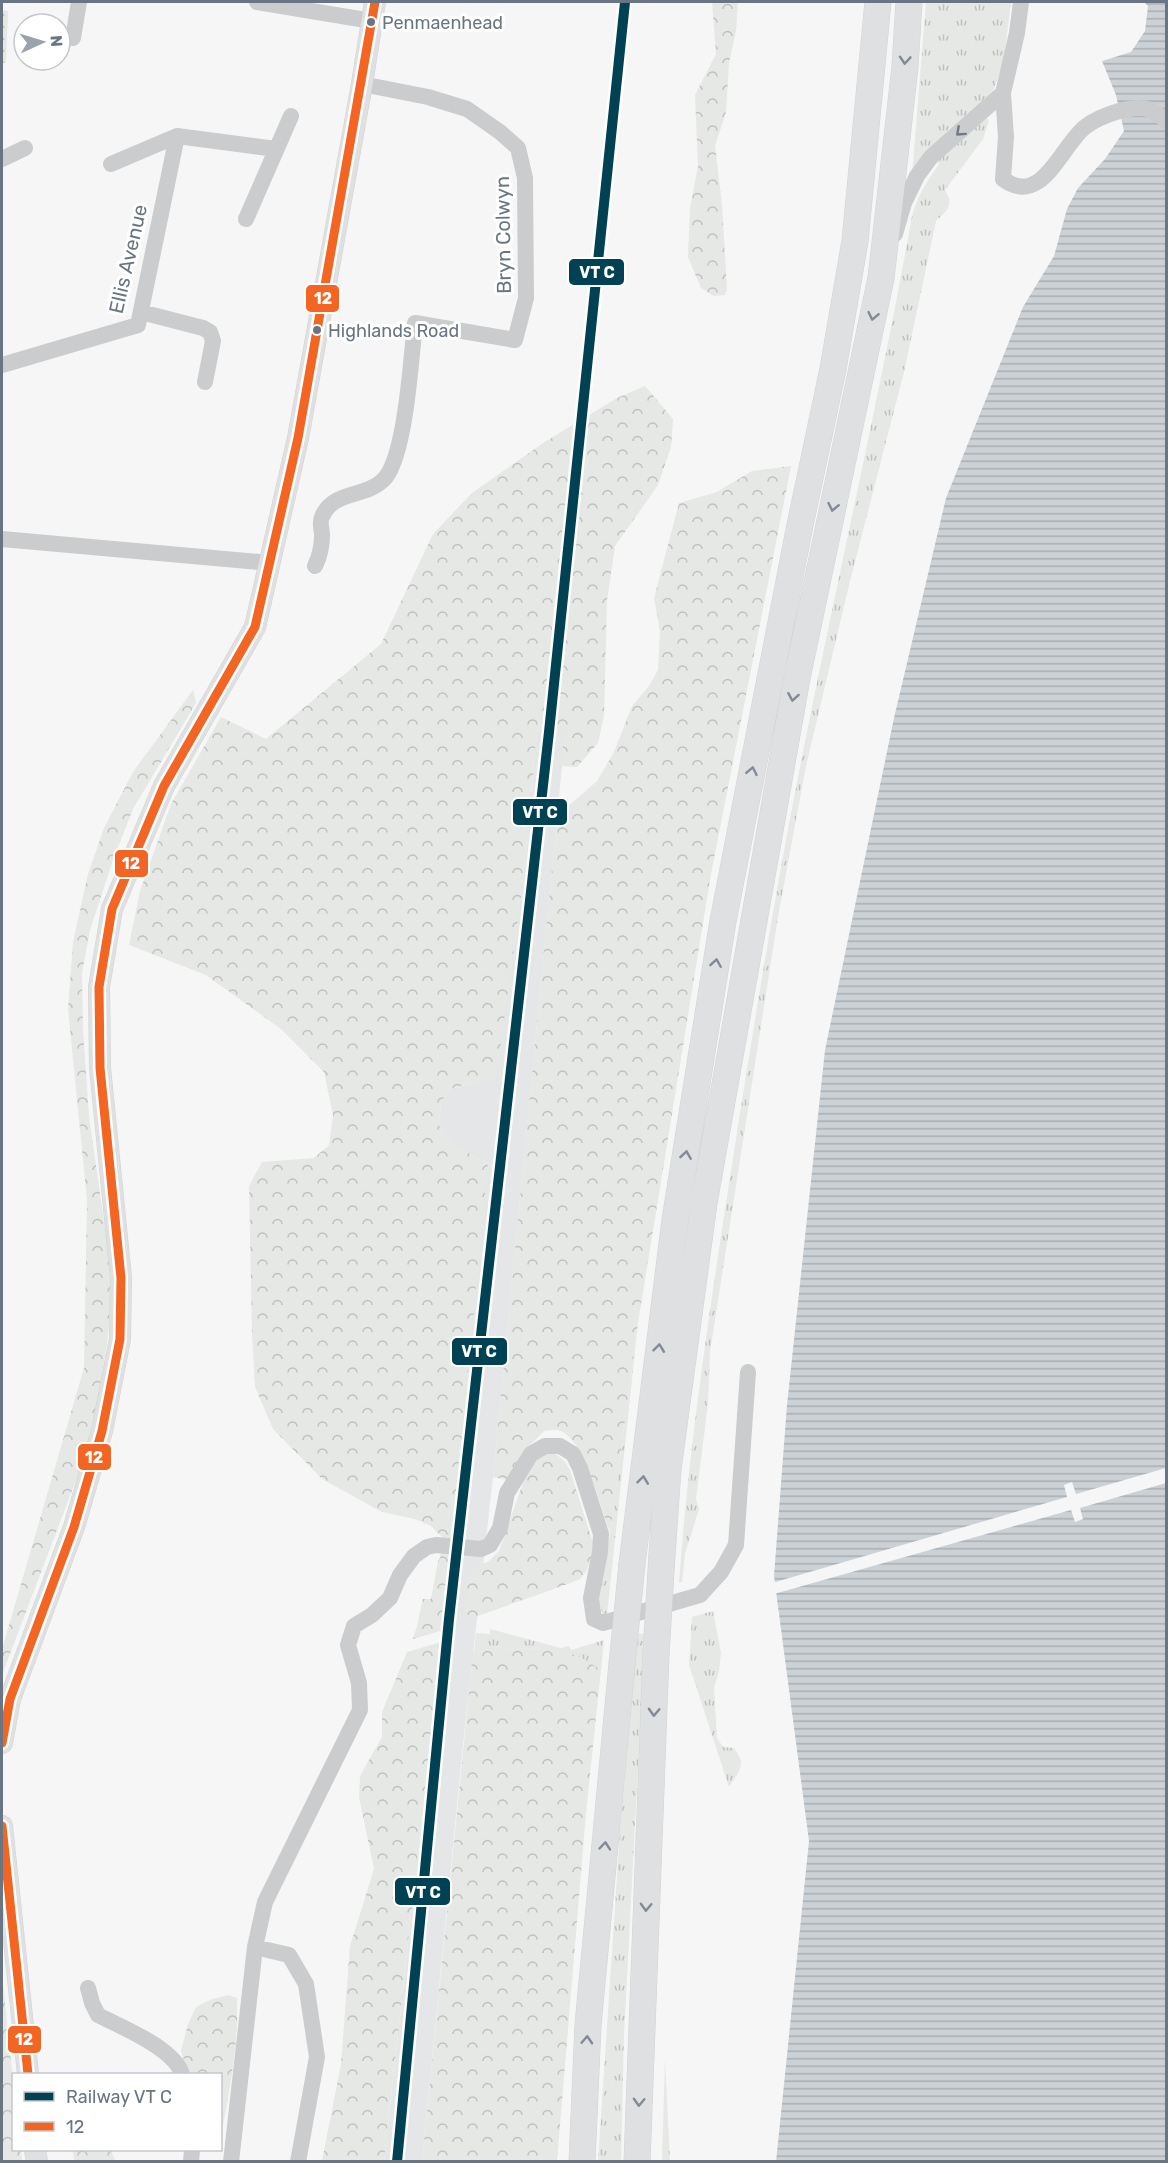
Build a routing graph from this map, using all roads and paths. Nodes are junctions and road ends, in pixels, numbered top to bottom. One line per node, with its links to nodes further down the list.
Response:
1 (79, 2): 7 (street)
2 (257, 2): 6 (street)
3 (878, 2): 34 (highway, one-way to 3, bridge)
4 (909, 2): 18 (highway, one-way to 18)
5 (1021, 2): 9 (street)
6 (373, 11): 8 (main road)
7 (73, 38)
8 (362, 84): 23 (main road); 24 (street, Bryn Colwyn)
9 (1004, 93): 11 (street); 18 (street, one-way to 18)
10 (291, 116): 14 (street)
11 (1167, 121)
12 (177, 136): 14 (street); 16 (street); 19 (street, Ellis Avenue)
13 (25, 148): 15 (street)
14 (276, 149): 17 (street)
15 (2, 159)
16 (111, 164)
17 (246, 219)
18 (881, 278): 35 (highway, one-way to 35, bridge)
19 (141, 312): 20 (street, Ellis Avenue); 21 (street)
20 (2, 365)
21 (205, 382)
22 (2, 539): 23 (street)
23 (270, 562): 26 (main road)
24 (315, 567)
25 (748, 1372): 28 (street)
26 (2, 1743)
27 (2, 1826): 30 (main road)
28 (255, 1947): 32 (street); 33 (street)
29 (88, 1988): 31 (street)
30 (28, 2073)
31 (182, 2073)
32 (231, 2162)
33 (298, 2162)
34 (582, 2162)
35 (637, 2162)

